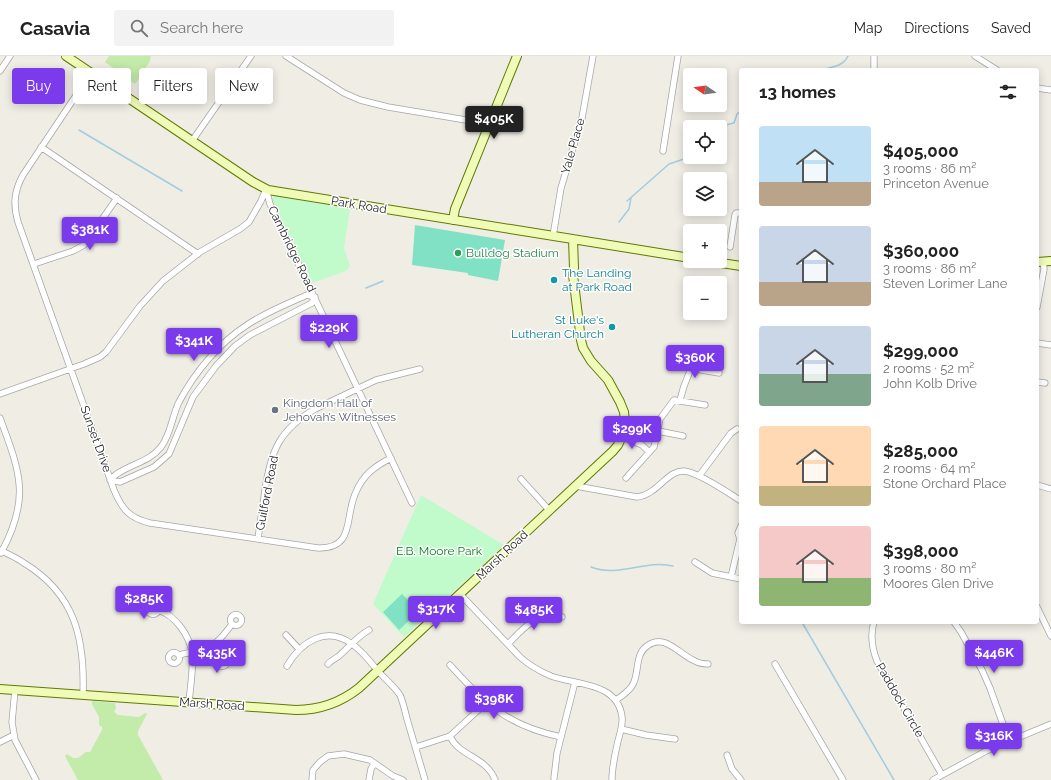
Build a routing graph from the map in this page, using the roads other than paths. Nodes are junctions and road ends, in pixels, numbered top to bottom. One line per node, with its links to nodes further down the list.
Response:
1 (10, 56): 13 (street)
2 (66, 56): 10 (street, Park Road)
3 (251, 56): 19 (street)
4 (286, 56): 18 (street)
5 (517, 56): 18 (street)
6 (593, 56): 26 (street, Yale Place)
7 (678, 56): 21 (street)
8 (874, 56): 11 (street)
9 (975, 56): 12 (street)
10 (84, 68)
11 (874, 68)
12 (994, 68)
13 (0, 71)
14 (1039, 88): 15 (street)
15 (1051, 90)
16 (73, 100): 20 (street, Sunset Drive)
17 (131, 100): 19 (street, Park Road)
18 (489, 125): 25 (street)
19 (192, 141): 22 (street, Park Road)
20 (41, 147): 23 (street); 32 (street, Sunset Drive)
21 (663, 151)
22 (266, 189): 25 (street, Park Road); 29 (street); 36 (street, Cambridge Road)
23 (117, 198): 29 (street); 32 (street)
24 (739, 212): 28 (street)
25 (453, 220): 26 (street, Park Road)
26 (553, 236): 27 (street, Park Road)
27 (570, 239): 30 (street, Park Road); 54 (street, Marsh Road)
28 (730, 247)
29 (198, 254): 40 (street)
30 (683, 257)
31 (1044, 261): 35 (street)
32 (34, 264): 40 (street, Sunset Drive)
33 (727, 264): 34 (street)
34 (739, 266)
35 (1039, 296)
36 (315, 297): 39 (street); 41 (street); 46 (street, Cambridge Road)
37 (1039, 342): 38 (street)
38 (1051, 345)
39 (205, 362): 41 (street); 60 (street)
40 (71, 369): 47 (street); 60 (street, Sunset Drive)
41 (213, 369): 60 (street)
42 (420, 369): 46 (street, Guilford Road)
43 (719, 373): 48 (street)
44 (1039, 382): 45 (street)
45 (1045, 383)
46 (357, 389): 56 (street, Cambridge Road); 67 (street, Guilford Road)
47 (0, 394)
48 (680, 400): 49 (street); 52 (street)
49 (705, 405)
50 (0, 418): 69 (street)
51 (737, 429): 57 (street)
52 (658, 431): 53 (street); 55 (street)
53 (683, 436)
54 (622, 437): 55 (street); 61 (street, Marsh Road)
55 (649, 452): 58 (street)
56 (391, 458): 65 (street, Cambridge Road); 67 (street, Sunset Drive)
57 (698, 476): 61 (street); 64 (street)
58 (626, 478)
59 (521, 479): 66 (street)
60 (110, 480): 67 (street, Sunset Drive)
61 (576, 486): 66 (street, Marsh Road)
62 (1039, 486): 63 (street)
63 (1051, 489)
64 (739, 500)
65 (412, 503)
66 (550, 511): 73 (street, Marsh Road)
67 (258, 539)
68 (739, 542): 71 (street)
69 (1, 551): 101 (street)
70 (695, 562): 71 (street)
71 (730, 577): 72 (street)
72 (739, 579)
73 (460, 594): 86 (street); 97 (street, Marsh Road)
74 (158, 610): 89 (street)
75 (1039, 611): 84 (street)
76 (562, 617): 77 (street)
77 (543, 618): 78 (street); 78 (street)
78 (533, 621): 86 (street)
79 (232, 624): 87 (street)
80 (874, 624): 116 (street, Paddock Circle)
81 (955, 624): 111 (street)
82 (369, 630): 85 (street)
83 (286, 635): 88 (street)
84 (1051, 636)
85 (352, 644): 88 (street); 92 (street); 97 (street)
86 (508, 644): 98 (street)
87 (213, 645): 89 (street); 91 (street)
88 (299, 649): 95 (street)
89 (192, 652): 90 (street); 103 (street)
90 (179, 656)
91 (219, 656)
92 (328, 664)
93 (708, 664): 102 (street)
94 (775, 664): 126 (street)
95 (287, 666)
96 (450, 666): 104 (street)
97 (378, 671): 103 (street, Marsh Road); 113 (street)
98 (575, 682): 102 (street); 109 (street)
99 (0, 689): 100 (street, Marsh Road)
100 (15, 690): 101 (street, Marsh Road); 107 (street)
101 (83, 695): 103 (street, Marsh Road)
102 (616, 700): 106 (street)
103 (189, 702)
104 (486, 703): 108 (street); 109 (street)
105 (1051, 724): 111 (street)
106 (621, 729): 110 (street); 124 (street)
107 (14, 735): 112 (street); 118 (street)
108 (450, 736): 113 (street); 123 (street)
109 (561, 737): 117 (street)
110 (675, 739)
111 (1009, 741): 116 (street)
112 (0, 742)
113 (416, 747): 122 (street)
114 (727, 755): 125 (street)
115 (374, 764): 119 (street); 120 (street); 121 (street)
116 (942, 775): 127 (street)
117 (554, 778)
118 (36, 780)
119 (312, 780)
120 (369, 780)
121 (403, 780)
122 (424, 780)
123 (495, 780)
124 (612, 780)
125 (741, 780)
126 (843, 780)
127 (933, 780)

